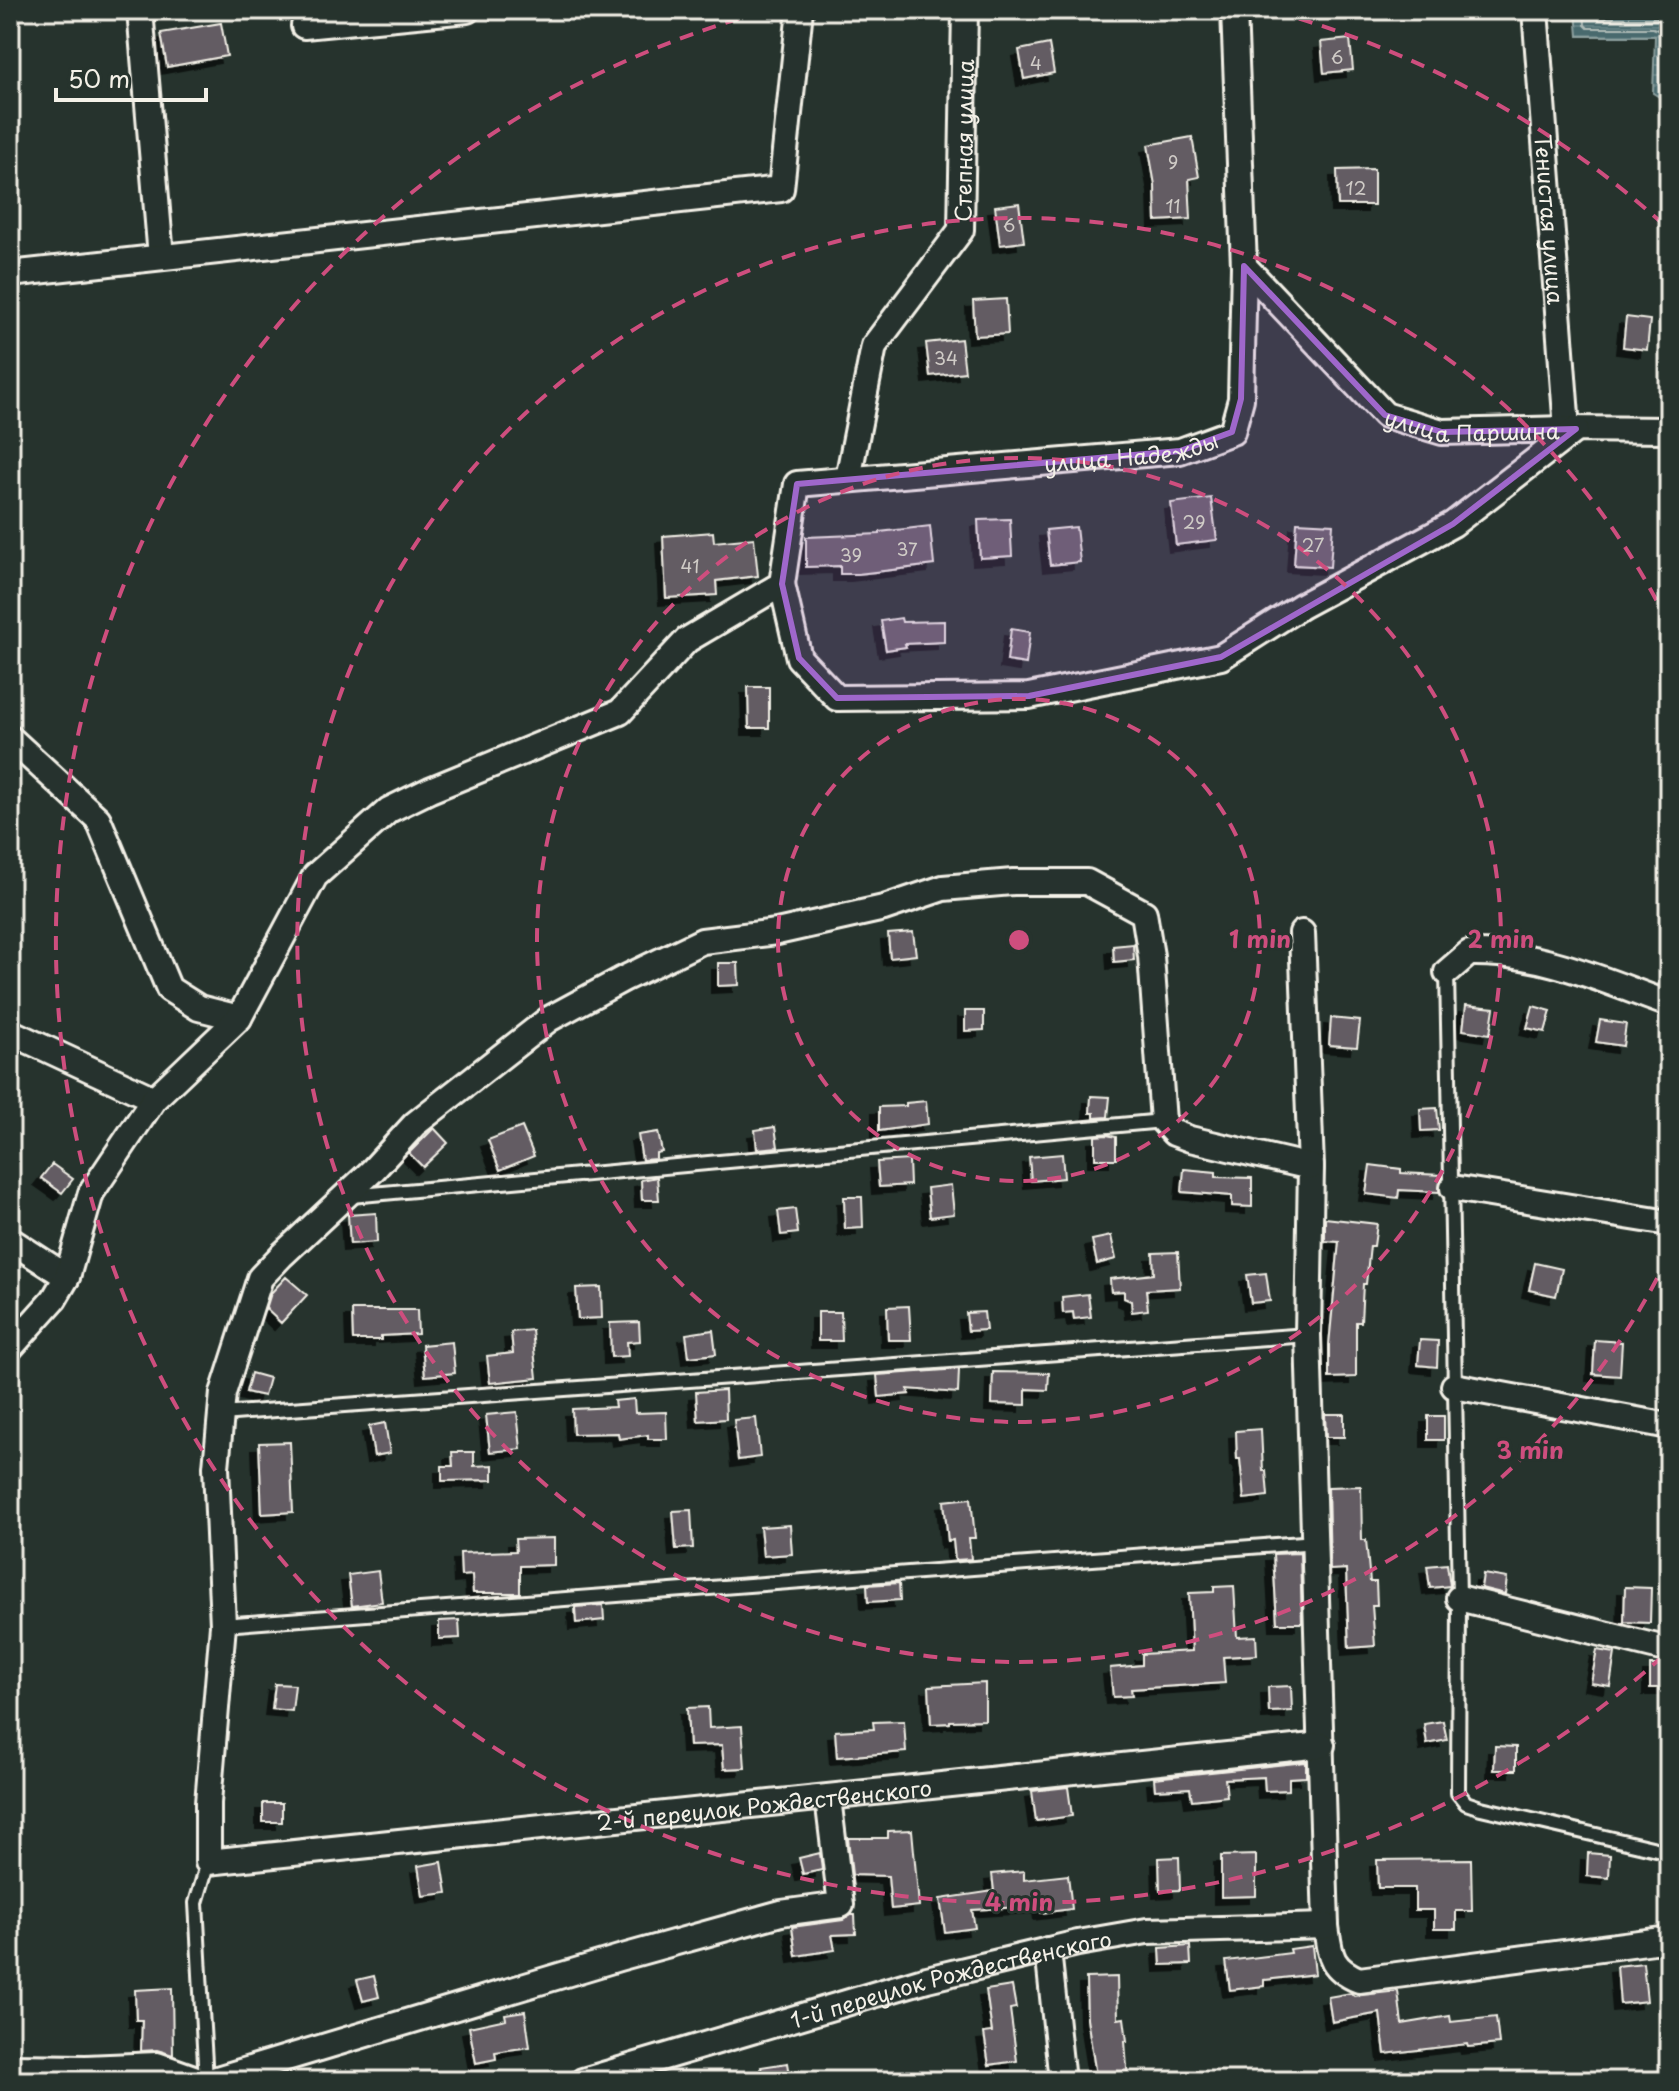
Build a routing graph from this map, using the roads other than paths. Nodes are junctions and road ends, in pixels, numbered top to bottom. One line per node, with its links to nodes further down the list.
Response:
1 (140, 10): 8 (street)
2 (467, 10): 7 (street)
3 (800, 10): 8 (street)
4 (965, 10): 13 (street, Степная улица)
5 (1234, 10): 9 (street, улица Надежды)
6 (1535, 10): 11 (street, Тенистая улица)
7 (304, 26)
8 (161, 257): 10 (street)
9 (1244, 266): 11 (street, улица Паршина); 13 (street, улица Надежды)
10 (10, 274)
11 (1572, 429): 12 (street, улица Паршина); 14 (street)
12 (1669, 430)
13 (848, 479): 14 (street, улица Надежды)
14 (782, 584): 19 (street)
15 (10, 738): 19 (street)
16 (1302, 933): 23 (street)
17 (1447, 972): 18 (street); 24 (lane)
18 (1669, 1004)
19 (239, 1018): 21 (street)
20 (10, 1032): 21 (street)
21 (154, 1099): 28 (street)
22 (1163, 1121): 23 (street); 25 (lane); 25 (street)
23 (1311, 1167): 29 (street)
24 (1453, 1188): 26 (street); 31 (lane)
25 (343, 1197): 32 (street)
26 (1669, 1223)
27 (10, 1240): 28 (street)
28 (67, 1277): 30 (street)
29 (1308, 1335): 32 (lane); 34 (street)
30 (10, 1348)
31 (1454, 1386): 33 (street); 35 (lane)
32 (221, 1414): 36 (street)
33 (1669, 1426)
34 (1316, 1542): 36 (lane); 38 (street)
35 (1459, 1598): 37 (street); 40 (lane)
36 (223, 1625): 41 (street)
37 (1669, 1650)
38 (1322, 1745): 39 (street, 2-й переулок Рождественского); 42 (street)
39 (828, 1798): 41 (street, 2-й переулок Рождественского); 46 (street)
40 (1669, 1852)
41 (208, 1862): 46 (lane)
42 (1326, 1926): 43 (street); 44 (street, 1-й переулок Рождественского)
43 (1669, 1939)
44 (1048, 1950): 47 (street, 1-й переулок Рождественского); 48 (street)
45 (10, 2067): 46 (street)
46 (206, 2081)
47 (583, 2081)
48 (1062, 2081)

